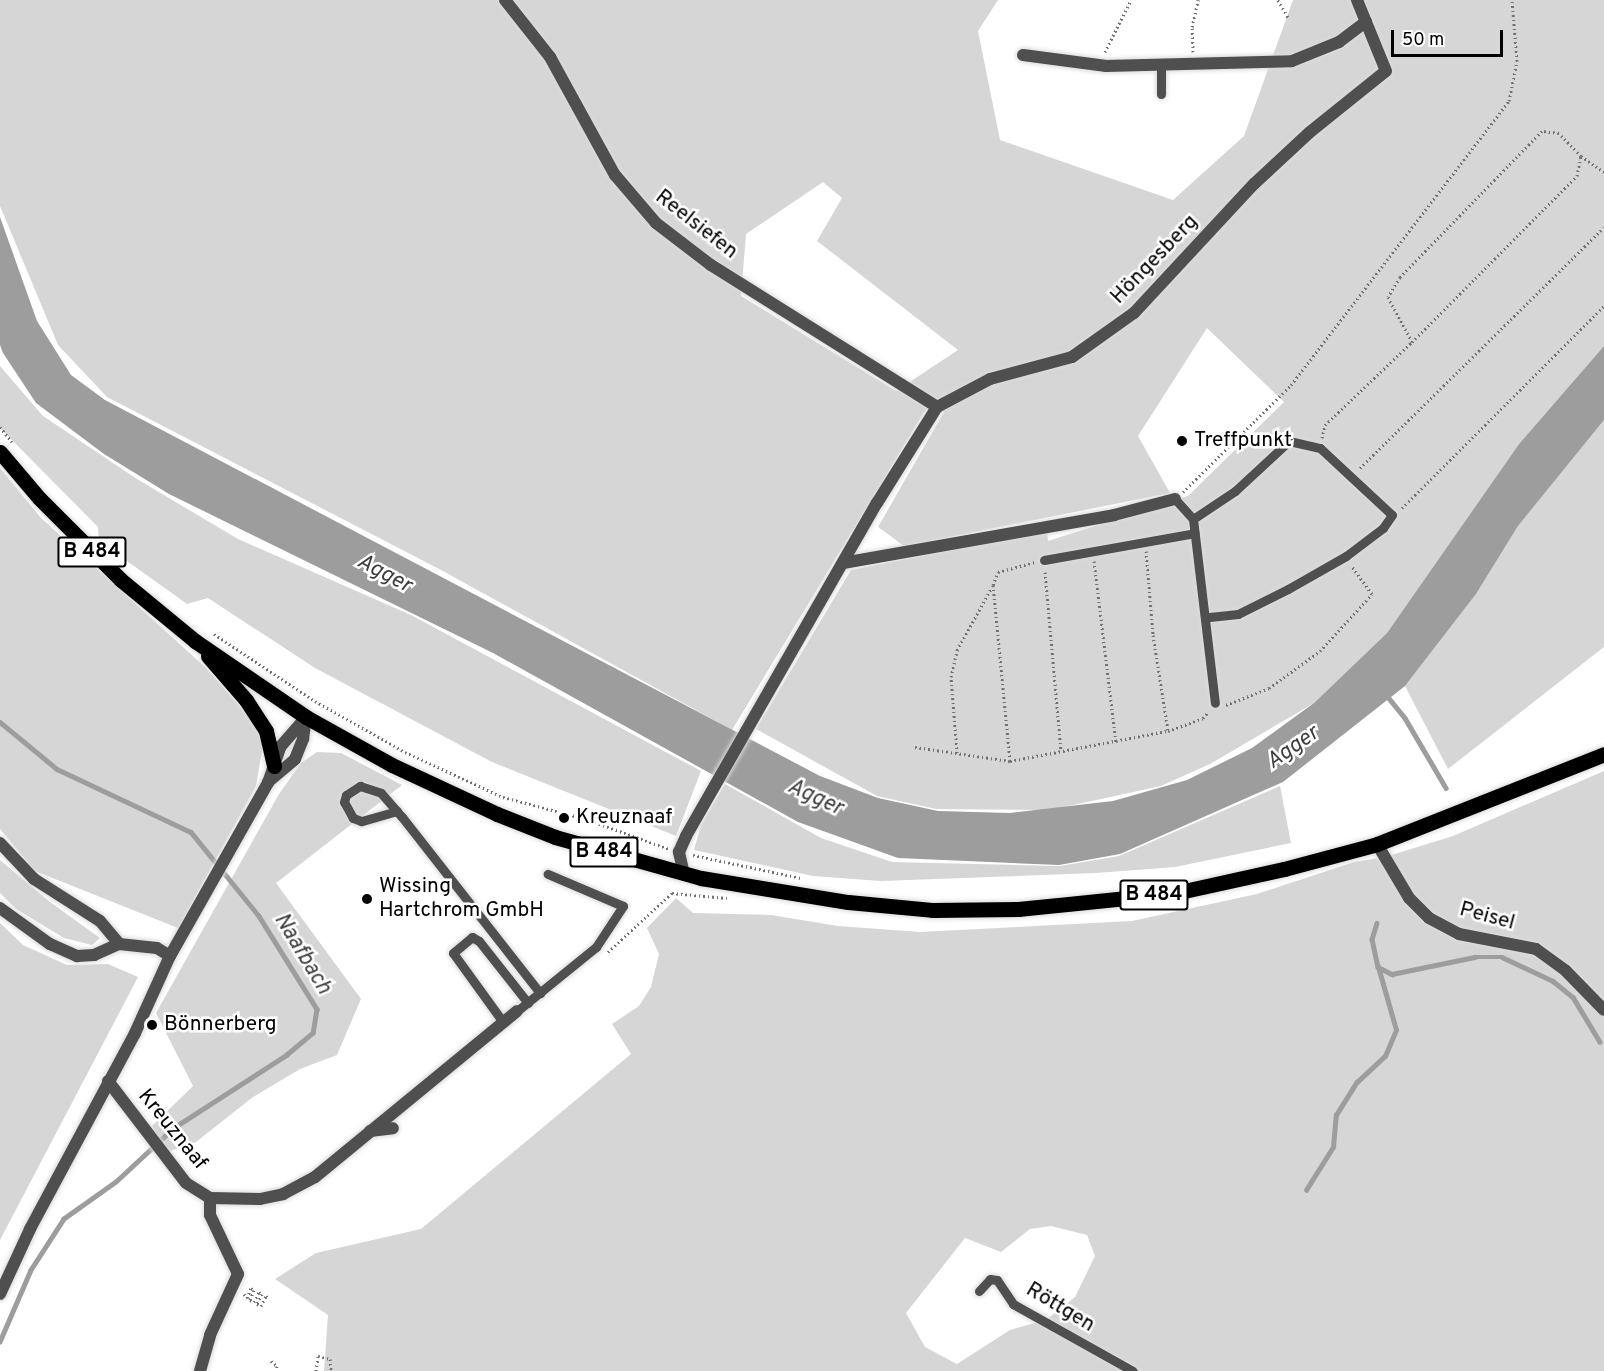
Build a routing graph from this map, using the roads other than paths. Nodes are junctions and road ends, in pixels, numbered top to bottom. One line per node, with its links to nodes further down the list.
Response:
1 (505, 0): 7 (street, Reelsiefen)
2 (1357, 0): 3 (street, Höngesberg)
3 (1366, 22): 5 (street); 7 (street, Höngesberg)
4 (1023, 55): 5 (street)
5 (1161, 66): 6 (lane)
6 (1161, 94)
7 (937, 407): 13 (street)
8 (0, 452): 15 (main road, B 484)
9 (1175, 499): 10 (lane); 13 (street)
10 (1193, 519): 11 (lane); 14 (lane)
11 (1195, 532): 12 (lane); 14 (lane)
12 (1044, 560)
13 (843, 563): 25 (street)
14 (1208, 617): 16 (lane)
15 (195, 640): 17 (main road, B 484); 19 (main road)
16 (1215, 703)
17 (306, 717): 19 (street); 20 (street); 25 (main road, B 484)
18 (1604, 754): 23 (main road, B 484)
19 (274, 765): 20 (street)
20 (268, 783): 28 (street)
21 (400, 814): 21 (lane); 29 (lane)
22 (0, 843): 27 (street)
23 (1377, 844): 25 (main road, B 484); 31 (street, Peisel)
24 (548, 874): 29 (lane)
25 (684, 874)
26 (0, 908): 27 (street)
27 (119, 944): 28 (street)
28 (170, 956): 34 (street)
29 (540, 993): 30 (lane)
30 (528, 1003): 32 (lane); 33 (lane)
31 (1604, 1010)
32 (517, 1011): 33 (street, Kreuznaaf)
33 (503, 1022): 36 (street, Kreuznaaf)
34 (108, 1081): 37 (street, Kreuznaaf); 39 (street)
35 (393, 1128): 36 (street)
36 (370, 1131): 37 (street, Kreuznaaf)
37 (210, 1198): 40 (street, Kreuznaaf)
38 (979, 1291): 41 (lane, Röttgen)
39 (0, 1294)
40 (200, 1371)
41 (1132, 1371)

